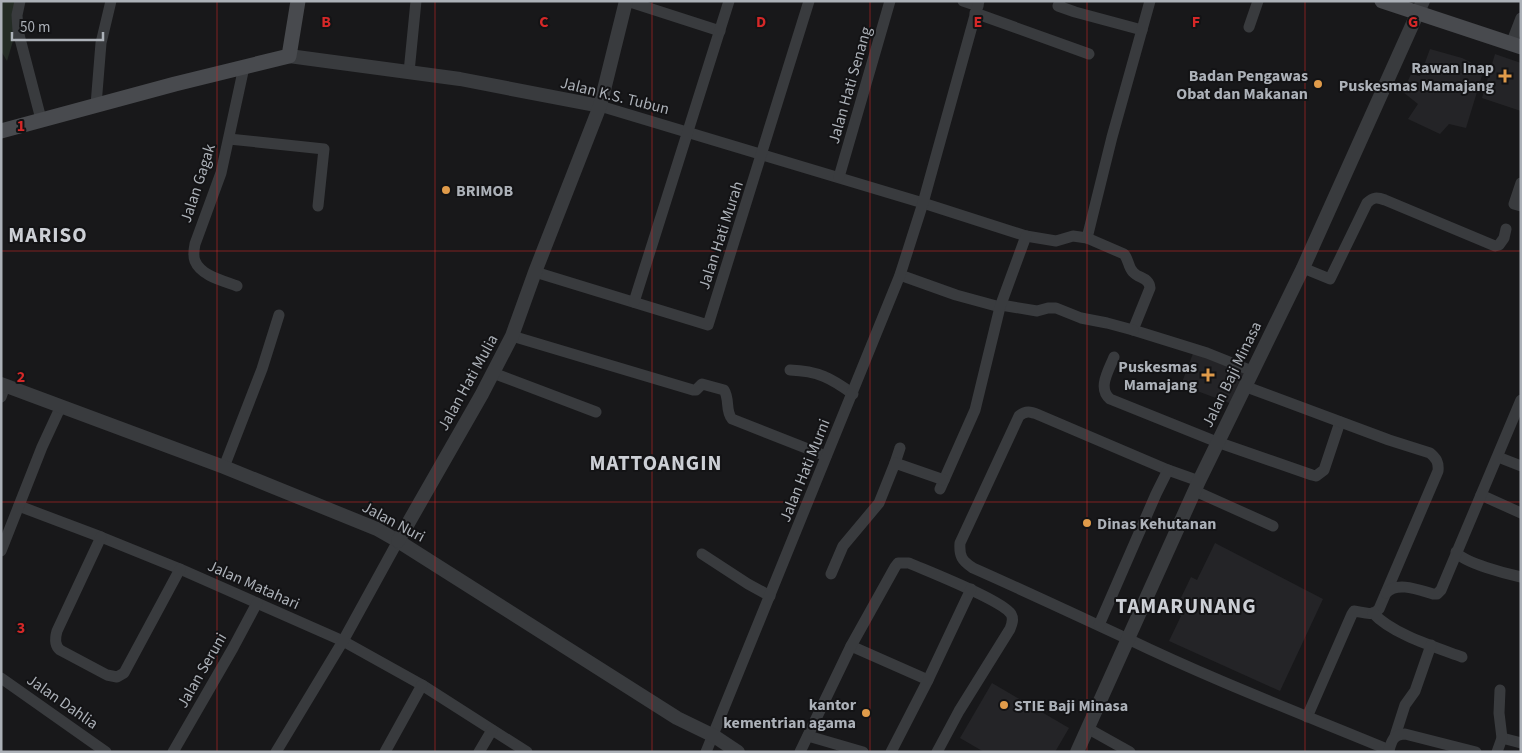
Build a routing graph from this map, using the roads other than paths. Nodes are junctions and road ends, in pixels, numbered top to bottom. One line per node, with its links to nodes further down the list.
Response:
1 (20, 1): 27 (street)
2 (111, 1): 25 (street)
3 (298, 1): 22 (main road)
4 (416, 1): 24 (street)
5 (626, 1): 19 (street); 26 (street, Jalan Hati Mulia)
6 (729, 1): 19 (street)
7 (809, 1): 31 (street, Jalan Hati Murah)
8 (890, 1): 32 (street, Jalan Hati Senang)
9 (963, 1): 14 (street)
10 (1060, 1): 18 (street)
11 (1150, 1): 18 (street)
12 (1258, 1): 17 (street)
13 (1382, 1): 15 (main road)
14 (977, 7): 21 (street); 34 (street, Jalan Hati Murni)
15 (1421, 7): 20 (main road); 40 (street, Jalan Baji Minasa)
16 (1521, 18): 20 (street)
17 (1249, 27)
18 (1142, 30): 39 (street)
19 (720, 31): 29 (street)
20 (1516, 45)
21 (1089, 54)
22 (290, 56): 23 (main road); 24 (street, Jalan K.S. Tubun)
23 (244, 66): 25 (main road); 30 (street, Jalan Gagak)
24 (409, 72): 26 (street, Jalan K.S. Tubun)
25 (96, 105): 27 (main road)
26 (600, 106): 29 (street, Jalan K.S. Tubun); 41 (street, Jalan Hati Mulia)
27 (41, 119): 28 (main road)
28 (1, 131)
29 (689, 132): 31 (street, Jalan K.S. Tubun); 44 (street)
30 (229, 139): 35 (street); 43 (street, Jalan Gagak)
31 (762, 155): 32 (street, Jalan K.S. Tubun); 44 (street, Jalan Hati Murah)
32 (839, 177): 34 (street, Jalan K.S. Tubun)
33 (1521, 183): 36 (street)
34 (923, 202): 38 (street, Jalan K.S. Tubun); 42 (street, Jalan Hati Murni)
35 (318, 206)
36 (1521, 206)
37 (1506, 229): 40 (street)
38 (1026, 236): 39 (street, Jalan K.S. Tubun); 45 (street)
39 (1087, 238): 47 (street)
40 (1303, 268): 51 (street, Jalan Baji Minasa)
41 (535, 272): 44 (street); 48 (street, Jalan Hati Mulia)
42 (900, 275): 45 (street); 55 (street, Jalan Hati Murni)
43 (237, 286)
44 (634, 302)
45 (1001, 306): 47 (street); 64 (street)
46 (279, 315): 66 (street)
47 (1133, 330): 51 (street)
48 (512, 336): 52 (street, Jalan Hati Mulia); 62 (street)
49 (1114, 357): 60 (street)
50 (790, 370): 55 (street)
51 (1252, 371): 53 (street, Jalan Baji Minasa)
52 (493, 373): 58 (street); 74 (street, Jalan Hati Mulia)
53 (1244, 386): 59 (street); 60 (street, Jalan Baji Minasa)
54 (3, 389): 57 (street, Jalan Nuri)
55 (853, 394): 62 (street, Jalan Hati Murni)
56 (1521, 400): 63 (street)
57 (60, 406): 66 (street, Jalan Nuri); 70 (street)
58 (596, 412)
59 (1340, 422): 60 (street); 82 (street)
60 (1218, 442): 68 (street, Jalan Baji Minasa)
61 (900, 448): 64 (street)
62 (826, 456): 83 (street, Jalan Hati Murni)
63 (1498, 457): 65 (street); 69 (street)
64 (895, 463): 79 (street)
65 (1521, 466)
66 (224, 467): 74 (street, Jalan Nuri)
67 (1168, 470): 68 (street); 86 (street); 86 (street)
68 (1197, 486): 72 (street); 87 (street, Jalan Baji Minasa)
69 (1481, 495): 71 (street); 76 (street)
70 (19, 506): 73 (street, Jalan Matahari); 75 (street)
71 (1521, 514)
72 (1273, 526)
73 (101, 536): 78 (street, Jalan Matahari); 78 (street)
74 (398, 541): 88 (street, Jalan Hati Mulia); 103 (street, Jalan Nuri)
75 (1, 551)
76 (1456, 552): 80 (street); 82 (street)
77 (702, 554): 83 (street)
78 (180, 569): 84 (street, Jalan Matahari)
79 (831, 574)
80 (1521, 577)
81 (971, 590): 90 (street); 93 (street); 115 (street)
82 (1386, 593): 85 (street)
83 (770, 596): 103 (street, Jalan Hati Murni)
84 (257, 603): 88 (street, Jalan Matahari); 106 (street, Jalan Seruni)
85 (1373, 613): 89 (street); 96 (street)
86 (1099, 625): 87 (street)
87 (1128, 639): 96 (street); 97 (street, Jalan Baji Minasa)
88 (343, 641): 94 (street, Jalan Matahari); 107 (street, Jalan Hati Mulia)
89 (1431, 645): 91 (street); 100 (street)
90 (851, 646): 93 (street); 99 (street)
91 (1462, 657)
92 (1, 678): 105 (street, Jalan Dahlia)
93 (928, 680): 114 (street)
94 (422, 685): 98 (street, Jalan Matahari); 108 (street)
95 (1500, 690): 101 (street)
96 (1307, 717): 104 (street)
97 (1087, 728): 116 (street, Jalan Baji Minasa); 117 (street)
98 (492, 730): 109 (street); 110 (street, Jalan Matahari)
99 (808, 736): 112 (street); 113 (street)
100 (1395, 736): 104 (street); 118 (street)
101 (1502, 738): 102 (street); 119 (street)
102 (1521, 743)
103 (709, 745): 111 (street, Jalan Nuri)
104 (1389, 751)
105 (105, 752)
106 (173, 752)
107 (276, 752)
108 (385, 752)
109 (479, 752)
110 (527, 752)
111 (738, 752)
112 (800, 752)
113 (862, 752)
114 (891, 752)
115 (937, 752)
116 (1077, 752)
117 (1130, 752)
118 (1476, 752)
119 (1498, 752)

